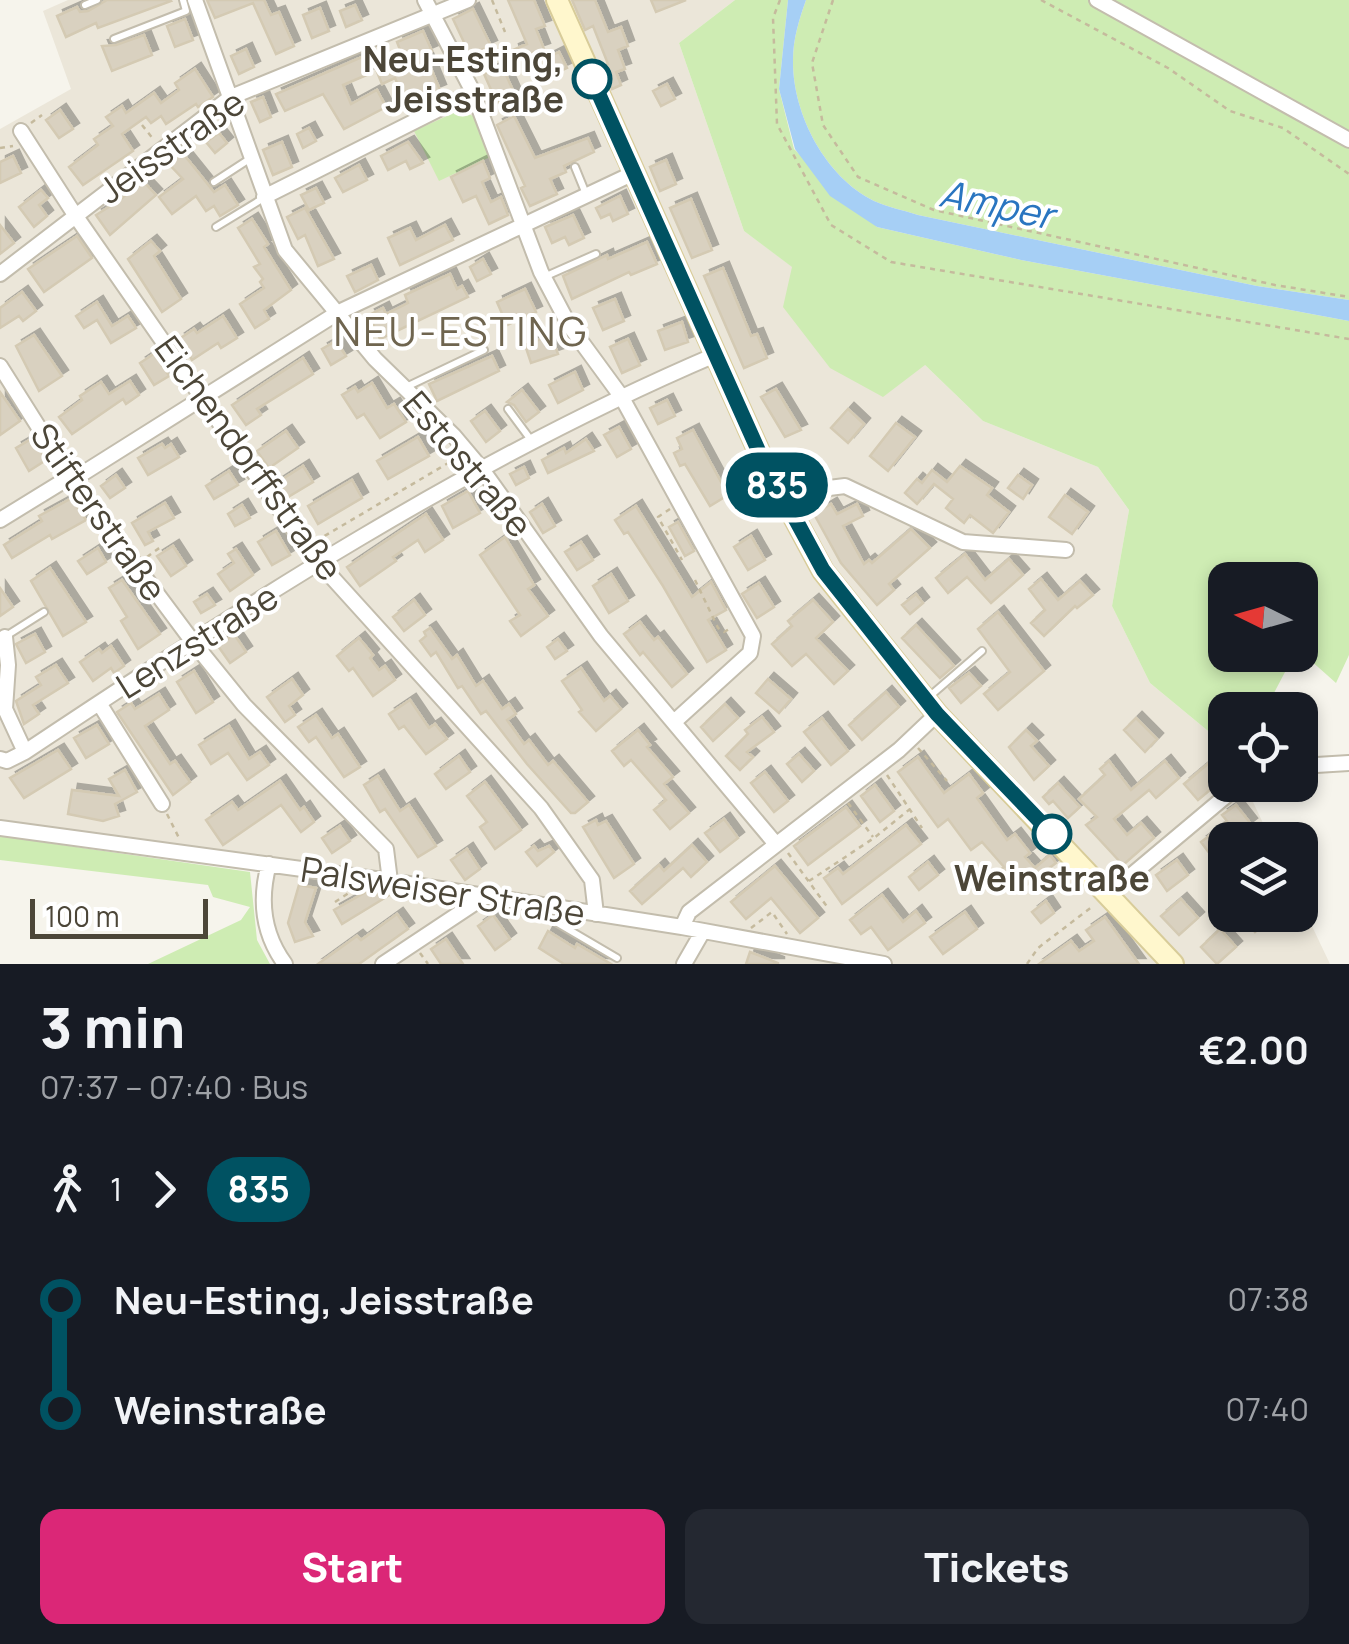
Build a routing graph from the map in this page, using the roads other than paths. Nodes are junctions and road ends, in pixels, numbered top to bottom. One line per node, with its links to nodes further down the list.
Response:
1 (97, 0): 8 (lane)
2 (182, 0): 10 (lane)
3 (194, 0): 12 (street, Estostraße)
4 (425, 0): 9 (street)
5 (468, 0): 9 (street, Jeisstraße)
6 (557, 0): 17 (street)
7 (1096, 0): 14 (street)
8 (84, 5)
9 (434, 16): 11 (street); 12 (street, Jeisstraße)
10 (114, 39)
11 (473, 92): 20 (street); 22 (street)
12 (231, 96): 15 (street, Estostraße); 21 (street, Jeisstraße)
13 (22, 134): 21 (street, Eichendorffstraße)
14 (1349, 140)
15 (251, 158): 18 (lane); 20 (street, Estostraße)
16 (575, 167): 19 (lane)
17 (634, 172): 19 (street); 29 (street)
18 (214, 182)
19 (586, 194): 22 (street)
20 (264, 197): 23 (lane); 27 (street, Estostraße)
21 (75, 215): 25 (street, Jeisstraße); 33 (street, Eichendorffstraße)
22 (523, 222): 26 (street); 27 (street)
23 (216, 227)
24 (596, 254): 26 (lane)
25 (0, 274)
26 (544, 276): 32 (street)
27 (339, 312): 31 (street, Estostraße); 33 (street)
28 (484, 350): 31 (lane)
29 (715, 355): 32 (street, Lenzstraße); 38 (street)
30 (0, 366): 37 (street, Stifterstraße)
31 (404, 388): 36 (street, Estostraße)
32 (621, 396): 35 (street, Lenzstraße); 48 (street)
33 (204, 397): 37 (street); 41 (street, Eichendorffstraße)
34 (508, 409): 35 (lane)
35 (532, 442): 36 (street, Lenzstraße)
36 (481, 468): 41 (street, Lenzstraße); 48 (street, Estostraße)
37 (70, 477): 39 (street); 44 (street, Stifterstraße)
38 (792, 512): 40 (street); 47 (street)
39 (0, 520)
40 (1066, 550)
41 (319, 564): 44 (street, Lenzstraße); 61 (street, Eichendorffstraße)
42 (44, 612): 43 (lane)
43 (5, 637): 49 (street)
44 (193, 642): 46 (street, Lenzstraße); 58 (street, Stifterstraße)
45 (982, 651): 47 (lane)
46 (99, 703): 49 (street, Lenzstraße); 54 (street)
47 (932, 707): 56 (street); 59 (street)
48 (674, 722): 56 (street, Estostraße)
49 (25, 752): 50 (street, Lenzstraße)
50 (0, 759)
51 (1349, 763): 52 (street)
52 (1318, 765)
53 (1219, 802): 59 (street)
54 (162, 804)
55 (0, 828): 57 (street, Palsweiser Straße)
56 (777, 842): 63 (street)
57 (269, 864): 58 (street, Palsweiser Straße); 66 (street)
58 (390, 882): 60 (street, Palsweiser Straße)
59 (1109, 894): 70 (street)
60 (484, 897): 61 (street, Palsweiser Straße); 67 (street)
61 (596, 914): 63 (street, Palsweiser Straße)
62 (554, 921): 65 (lane)
63 (682, 928): 64 (street, Palsweiser Straße)
64 (703, 931): 68 (street); 69 (street, Palsweiser Straße)
65 (617, 958)
66 (285, 964)
67 (383, 964)
68 (684, 964)
69 (884, 964)
70 (1174, 964)

